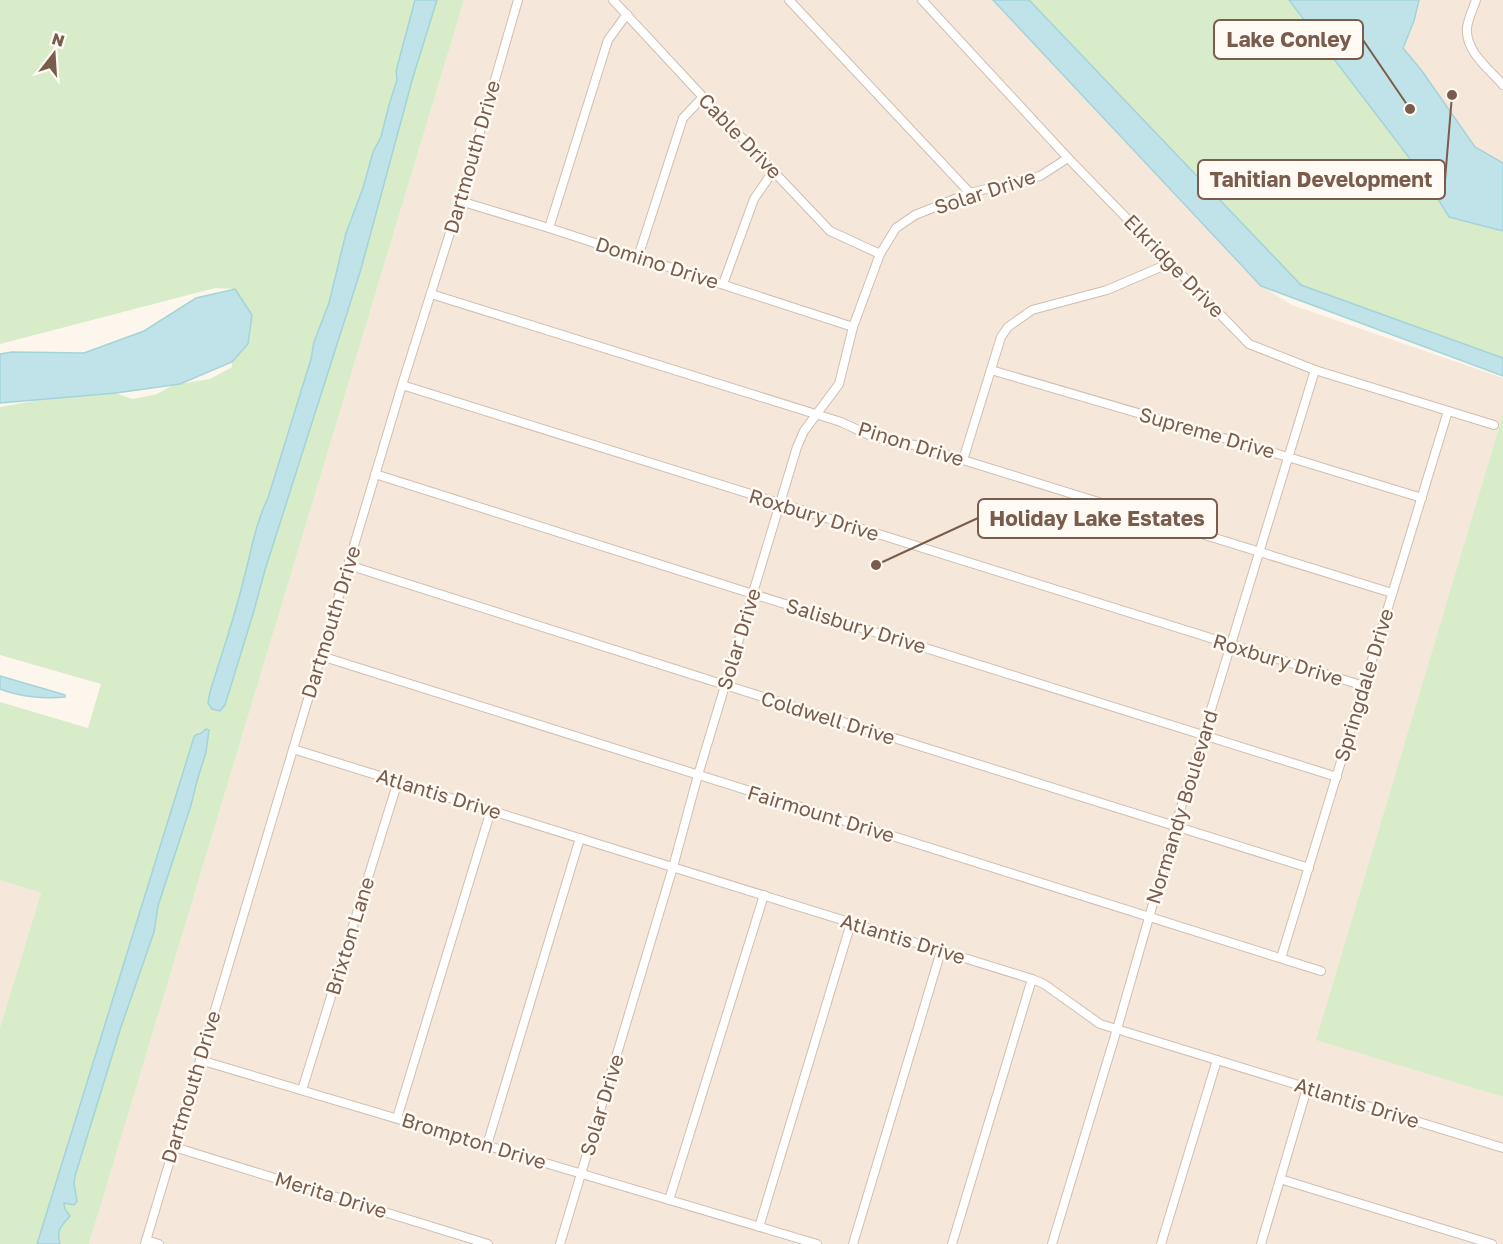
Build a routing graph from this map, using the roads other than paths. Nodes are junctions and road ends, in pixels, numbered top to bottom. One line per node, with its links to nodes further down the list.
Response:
1 (518, 0): 12 (street, Dartmouth Drive)
2 (613, 0): 6 (street, Cable Drive)
3 (789, 0): 11 (street)
4 (922, 0): 9 (street, Elkridge Drive)
5 (1476, 0): 7 (street)
6 (627, 14): 8 (street, Cable Drive); 13 (street)
7 (1503, 84)
8 (703, 98): 10 (street, Cable Drive); 15 (street)
9 (1068, 158): 11 (street, Solar Drive); 16 (street, Elkridge Drive)
10 (774, 170): 14 (street, Cable Drive); 17 (street)
11 (970, 193): 14 (street, Solar Drive)
12 (460, 201): 13 (street, Domino Drive); 18 (street, Dartmouth Drive)
13 (549, 228): 15 (street, Domino Drive)
14 (880, 254): 19 (street, Solar Drive)
15 (638, 257): 17 (street, Domino Drive)
16 (1170, 263): 20 (street); 21 (street, Elkridge Drive)
17 (723, 284): 19 (street, Domino Drive)
18 (430, 294): 22 (street, Dartmouth Drive); 24 (street, Pinon Drive)
19 (853, 327): 24 (street, Solar Drive)
20 (991, 370): 26 (street, Supreme Drive); 27 (street)
21 (1315, 370): 23 (street, Elkridge Drive); 26 (street, Normandy Boulevard)
22 (402, 385): 28 (street, Dartmouth Drive); 30 (street, Roxbury Drive)
23 (1448, 411): 25 (street, Elkridge Drive); 29 (street, Springdale Drive)
24 (817, 415): 27 (street, Pinon Drive); 30 (street, Solar Drive)
25 (1494, 425)
26 (1288, 457): 29 (street, Supreme Drive); 31 (street, Normandy Boulevard)
27 (963, 460): 31 (street, Pinon Drive)
28 (375, 474): 32 (street, Dartmouth Drive); 34 (street, Salisbury Drive)
29 (1422, 498): 33 (street, Springdale Drive)
30 (779, 504): 34 (street, Solar Drive); 35 (street, Roxbury Drive)
31 (1259, 552): 33 (street, Pinon Drive); 35 (street, Normandy Boulevard)
32 (348, 565): 36 (street, Dartmouth Drive); 37 (street, Coldwell Drive)
33 (1392, 593): 38 (street, Springdale Drive)
34 (753, 594): 37 (street, Solar Drive); 39 (street, Salisbury Drive)
35 (1231, 645): 38 (street, Roxbury Drive); 39 (street, Normandy Boulevard)
36 (321, 656): 40 (street, Dartmouth Drive); 41 (street, Fairmount Drive)
37 (725, 685): 41 (street, Solar Drive); 45 (street, Coldwell Drive)
38 (1364, 687): 42 (street, Springdale Drive)
39 (1203, 735): 42 (street, Salisbury Drive); 45 (street, Normandy Boulevard)
40 (293, 749): 43 (street, Atlantis Drive); 57 (street, Dartmouth Drive)
41 (698, 775): 47 (street, Solar Drive); 50 (street, Fairmount Drive)
42 (1337, 777): 48 (street, Springdale Drive)
43 (398, 781): 44 (street, Atlantis Drive); 60 (street, Brixton Lane)
44 (491, 810): 46 (street, Atlantis Drive); 61 (street)
45 (1175, 827): 48 (street, Coldwell Drive); 50 (street, Normandy Boulevard)
46 (580, 838): 47 (street, Atlantis Drive); 62 (street)
47 (673, 867): 49 (street, Atlantis Drive); 65 (street, Solar Drive)
48 (1309, 868): 53 (street, Springdale Drive)
49 (764, 896): 51 (street, Atlantis Drive); 67 (street)
50 (1149, 916): 53 (street, Fairmount Drive); 56 (street, Normandy Boulevard)
51 (851, 922): 52 (street, Atlantis Drive); 68 (street)
52 (941, 951): 55 (street, Atlantis Drive); 74 (street)
53 (1281, 958): 54 (street, Fairmount Drive)
54 (1321, 971)
55 (1032, 979): 56 (street, Atlantis Drive); 75 (street)
56 (1117, 1029): 58 (street, Atlantis Drive); 76 (street, Normandy Boulevard)
57 (200, 1059): 60 (street, Brompton Drive); 63 (street, Dartmouth Drive)
58 (1217, 1060): 59 (street, Atlantis Drive); 77 (street)
59 (1307, 1088): 64 (street, Atlantis Drive); 66 (street)
60 (302, 1090): 61 (street, Brompton Drive)
61 (397, 1118): 62 (street, Brompton Drive)
62 (487, 1145): 65 (street, Brompton Drive)
63 (174, 1147): 69 (street, Dartmouth Drive); 71 (street, Merita Drive)
64 (1503, 1148)
65 (581, 1173): 67 (street, Brompton Drive); 72 (street, Solar Drive)
66 (1280, 1179): 78 (street); 79 (street)
67 (669, 1200): 68 (street, Brompton Drive)
68 (759, 1227): 73 (street, Brompton Drive)
69 (145, 1242): 70 (street)
70 (159, 1244)
71 (488, 1244)
72 (560, 1244)
73 (817, 1244)
74 (854, 1244)
75 (952, 1244)
76 (1052, 1244)
77 (1161, 1244)
78 (1261, 1244)
79 (1492, 1244)

